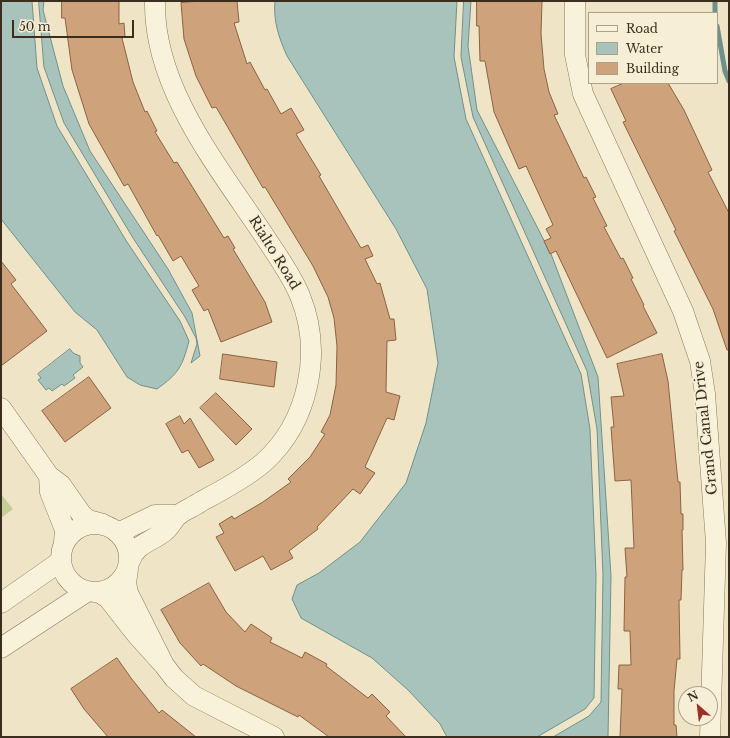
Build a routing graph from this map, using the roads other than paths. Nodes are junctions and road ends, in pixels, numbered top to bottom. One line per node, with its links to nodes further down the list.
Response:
1 (155, 1): 5 (street, Rialto Road)
2 (575, 1): 14 (street, Grand Canal Drive)
3 (1, 408): 4 (street)
4 (49, 476): 6 (street); 7 (street)
5 (178, 515): 6 (street); 8 (street, Rialto Road)
6 (111, 529): 7 (street); 8 (street)
7 (63, 552): 9 (street); 10 (street)
8 (129, 565): 9 (street); 12 (street)
9 (91, 592): 11 (street); 12 (street)
10 (1, 603)
11 (1, 648)
12 (164, 664): 13 (street)
13 (274, 737)
14 (710, 737)

